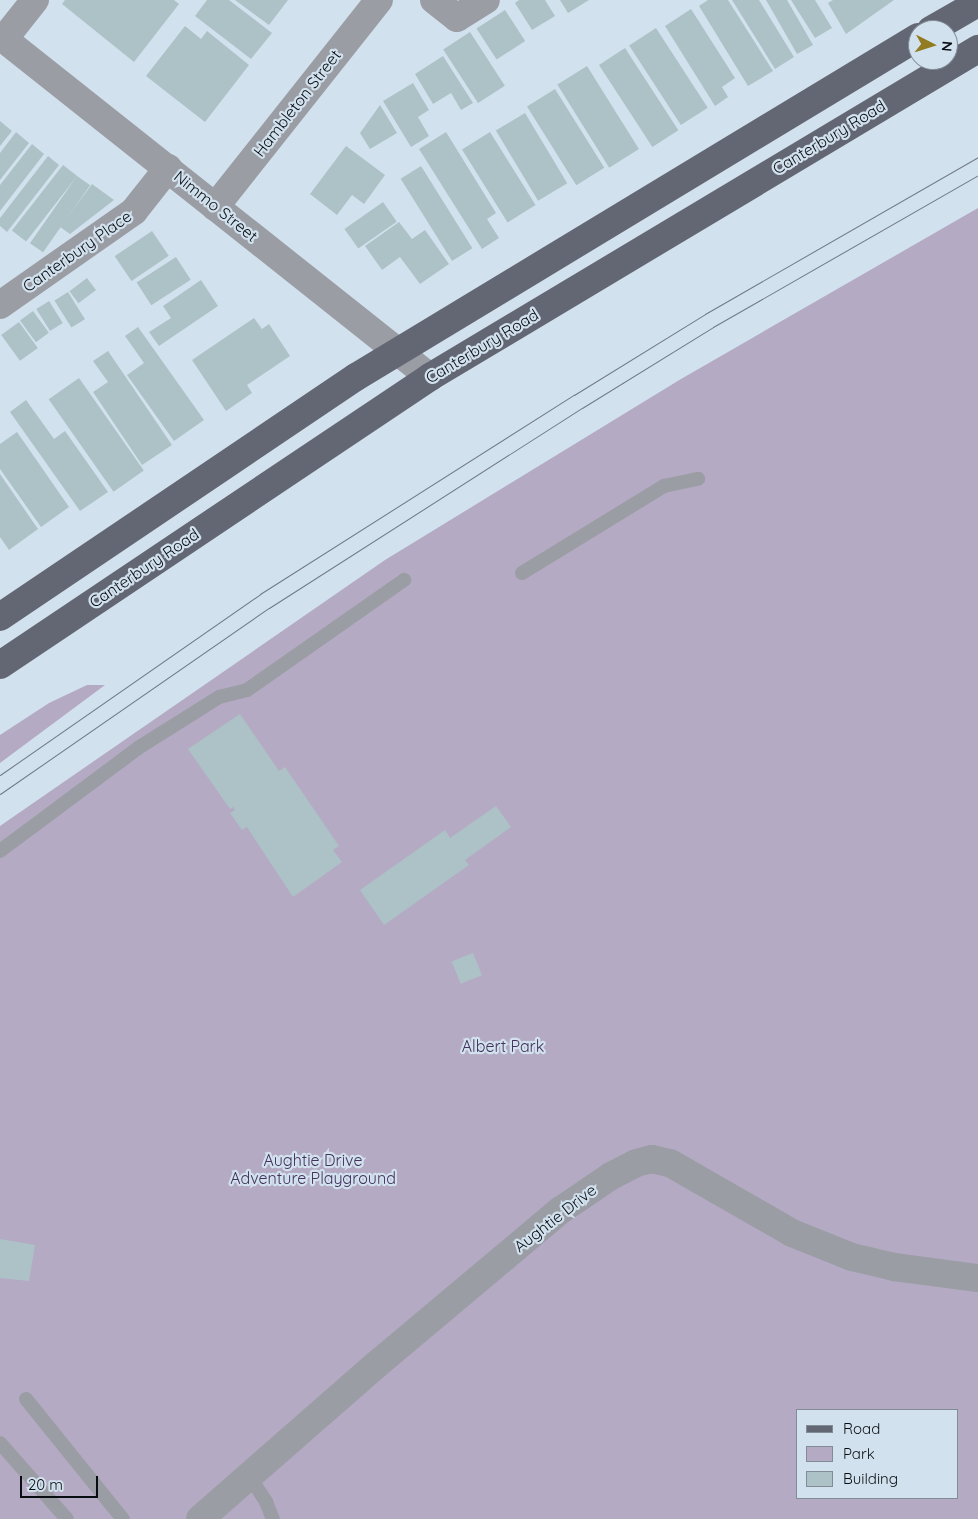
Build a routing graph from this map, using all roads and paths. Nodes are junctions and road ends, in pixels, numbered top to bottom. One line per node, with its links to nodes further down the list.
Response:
1 (35, 0): 7 (street)
2 (379, 0): 11 (street, Hambleton Street)
3 (434, 0): 4 (street)
4 (486, 0)
5 (978, 3): 6 (main road)
6 (948, 20)
7 (2, 37): 10 (street, Nimmo Street)
8 (908, 44): 13 (main road)
9 (978, 49): 14 (main road, Canterbury Road)
10 (168, 168): 11 (street, Nimmo Street); 12 (street, Canterbury Place)
11 (215, 207): 13 (street, Nimmo Street)
12 (0, 305)
13 (397, 352): 14 (street, Nimmo Street); 18 (main road)
14 (430, 377): 19 (main road, Canterbury Road)
15 (698, 479): 16 (lane)
16 (522, 573)
17 (404, 580): 20 (lane)
18 (0, 617)
19 (0, 665)
20 (0, 851)
21 (978, 1278): 24 (street, Aughtie Drive)
22 (26, 1399): 26 (lane)
23 (0, 1443): 25 (lane)
24 (250, 1477): 27 (street, Aughtie Drive); 28 (lane)
25 (66, 1519)
26 (123, 1519)
27 (200, 1519)
28 (273, 1519)

